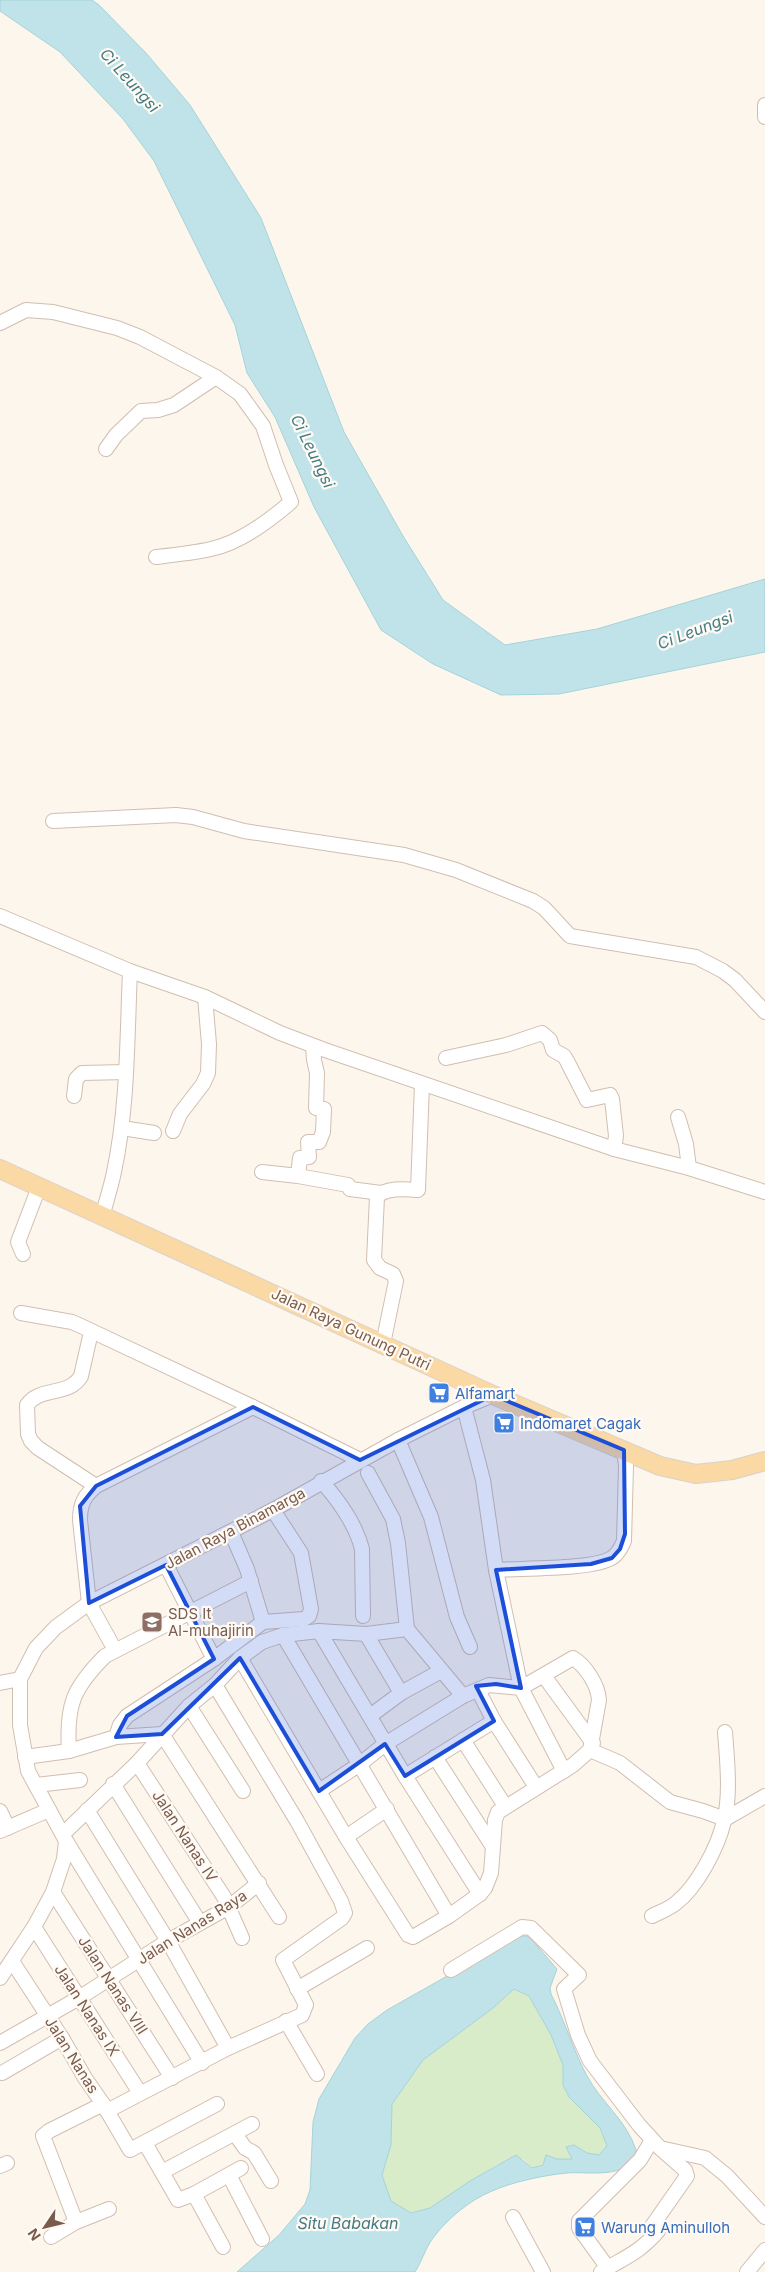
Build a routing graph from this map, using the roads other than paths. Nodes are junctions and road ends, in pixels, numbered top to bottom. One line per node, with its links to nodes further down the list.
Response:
1 (765, 106): 2 (street)
2 (765, 117)
3 (0, 323): 4 (street)
4 (216, 377): 5 (street); 6 (street)
5 (106, 449)
6 (156, 557)
7 (53, 821): 11 (street)
8 (0, 916): 9 (street)
9 (130, 971): 10 (street); 14 (street)
10 (205, 997): 12 (street); 19 (street)
11 (765, 1012)
12 (313, 1046): 15 (street); 25 (street)
13 (446, 1058): 21 (street)
14 (126, 1072): 16 (street); 18 (street)
15 (422, 1084): 21 (street); 28 (street)
16 (74, 1096)
17 (678, 1117): 22 (street)
18 (122, 1128): 20 (street); 29 (street)
19 (173, 1131)
20 (154, 1133)
21 (614, 1149): 22 (street)
22 (689, 1168): 27 (street)
23 (0, 1169): 26 (main road, Jalan Raya Gunung Putri)
24 (262, 1172): 25 (street)
25 (298, 1176): 28 (street)
26 (39, 1187): 29 (main road, Jalan Raya Gunung Putri); 30 (street)
27 (765, 1192)
28 (381, 1193): 33 (street)
29 (102, 1216): 33 (main road, Jalan Raya Gunung Putri)
30 (23, 1254)
31 (21, 1313): 32 (street)
32 (91, 1332): 35 (street); 43 (street)
33 (383, 1344): 34 (main road, Jalan Raya Gunung Putri)
34 (493, 1395): 36 (street, Jalan Raya Binamarga); 38 (main road, Jalan Raya Gunung Putri)
35 (253, 1407): 39 (street); 43 (street)
36 (464, 1407): 37 (street, Jalan Raya Binamarga); 47 (street)
37 (398, 1440): 39 (street, Jalan Raya Binamarga); 57 (street)
38 (624, 1450): 40 (main road, Jalan Raya Gunung Putri); 47 (street)
39 (360, 1460): 42 (street, Jalan Raya Binamarga)
40 (765, 1461)
41 (368, 1472): 53 (street)
42 (321, 1482): 44 (street, Jalan Raya Binamarga); 51 (street)
43 (96, 1486): 49 (street)
44 (273, 1510): 45 (street, Jalan Raya Binamarga); 52 (street)
45 (230, 1532): 46 (street, Jalan Raya Binamarga); 48 (street)
46 (166, 1565): 49 (street, Jalan Raya Binamarga); 50 (street)
47 (496, 1570): 66 (street)
48 (251, 1581): 50 (street); 52 (street)
49 (89, 1603): 58 (street); 63 (street, Jalan Raya Binamarga)
50 (189, 1612): 58 (street); 60 (street)
51 (362, 1616)
52 (263, 1622): 60 (street)
53 (406, 1629): 55 (street); 61 (street)
54 (319, 1631): 55 (street); 56 (street); 71 (street)
55 (366, 1634): 68 (street)
56 (283, 1636): 59 (street); 83 (street)
57 (470, 1647)
58 (116, 1650): 79 (street)
59 (240, 1658): 65 (street); 91 (street)
60 (214, 1659): 75 (street)
61 (441, 1670): 68 (street); 69 (street)
62 (544, 1676): 66 (street); 78 (street); 78 (street)
63 (20, 1679): 64 (street); 81 (street)
64 (0, 1683)
65 (214, 1685): 70 (street); 119 (street)
66 (521, 1688): 67 (street); 84 (street)
67 (478, 1690): 69 (street); 72 (street)
68 (401, 1693): 71 (street)
69 (463, 1696): 77 (street)
70 (189, 1706): 74 (street); 90 (street)
71 (370, 1716): 77 (street)
72 (494, 1721): 76 (street); 89 (street)
73 (725, 1732): 98 (street)
74 (162, 1734): 75 (street); 82 (street); 103 (street, Jalan Nanas Raya)
75 (116, 1738): 79 (street)
76 (463, 1740): 80 (street); 93 (street)
77 (385, 1744): 83 (street); 85 (street)
78 (592, 1746): 84 (street); 98 (street)
79 (69, 1751): 81 (street)
80 (435, 1757): 85 (street); 102 (street)
81 (25, 1758): 88 (street)
82 (136, 1763): 87 (street); 106 (street, Jalan Nanas IV)
83 (360, 1764): 91 (street); 94 (street)
84 (564, 1771): 89 (street)
85 (405, 1776): 105 (street)
86 (80, 1780): 88 (street)
87 (113, 1784): 96 (street); 110 (street)
88 (36, 1785): 95 (street)
89 (536, 1787): 93 (street)
90 (244, 1791)
91 (319, 1791): 101 (street)
92 (765, 1796): 98 (street)
93 (505, 1806): 102 (street)
94 (387, 1809): 101 (street); 107 (street)
95 (49, 1810): 99 (street); 100 (street)
96 (87, 1810): 100 (street); 113 (street)
97 (0, 1811): 99 (street)
98 (725, 1819): 108 (street)
99 (4, 1829)
100 (64, 1837): 104 (street); 115 (street)
101 (346, 1837): 107 (street)
102 (493, 1847): 105 (street)
103 (259, 1884): 106 (street, Jalan Nanas Raya); 109 (street)
104 (53, 1892): 111 (street); 118 (street, Jalan Nanas VIII)
105 (480, 1894): 107 (street)
106 (229, 1907): 110 (street, Jalan Nanas Raya); 112 (street, Jalan Nanas IV)
107 (449, 1916)
108 (652, 1916)
109 (279, 1917)
110 (200, 1923): 113 (street, Jalan Nanas Raya)
111 (34, 1927): 116 (street); 120 (street, Jalan Nanas IX)
112 (242, 1938)
113 (168, 1941): 115 (street, Jalan Nanas Raya); 125 (street)
114 (367, 1948): 119 (street)
115 (138, 1960): 118 (street, Jalan Nanas Raya); 126 (street)
116 (5, 1965): 121 (street, Jalan Nanas)
117 (451, 1970): 136 (street)
118 (110, 1979): 120 (street, Jalan Nanas Raya); 129 (street, Jalan Nanas VIII)
119 (297, 1990): 122 (street)
120 (79, 1998): 121 (street, Jalan Nanas Raya); 130 (street, Jalan Nanas IX)
121 (48, 2016): 123 (street, Jalan Nanas); 124 (street, Jalan Nanas Raya)
122 (286, 2022): 125 (street); 128 (street)
123 (62, 2038): 127 (street); 132 (street, Jalan Nanas)
124 (0, 2043)
125 (228, 2048): 126 (street)
126 (202, 2063): 129 (street)
127 (2, 2073)
128 (317, 2074)
129 (172, 2078): 130 (street)
130 (140, 2093): 132 (street)
131 (218, 2104): 135 (street)
132 (105, 2107): 135 (street, Jalan Nanas); 143 (street)
133 (252, 2124): 134 (street)
134 (235, 2134): 137 (street); 138 (street)
135 (145, 2143): 137 (street)
136 (656, 2144): 142 (street); 148 (street); 148 (street)
137 (162, 2172): 139 (street)
138 (271, 2182)
139 (194, 2194): 145 (street); 146 (street)
140 (109, 2209): 143 (street)
141 (513, 2217): 149 (street)
142 (765, 2217)
143 (76, 2222): 144 (street)
144 (51, 2237)
145 (262, 2239)
146 (223, 2247)
147 (765, 2250): 150 (street)
148 (611, 2269)
149 (543, 2272)
150 (747, 2272)

